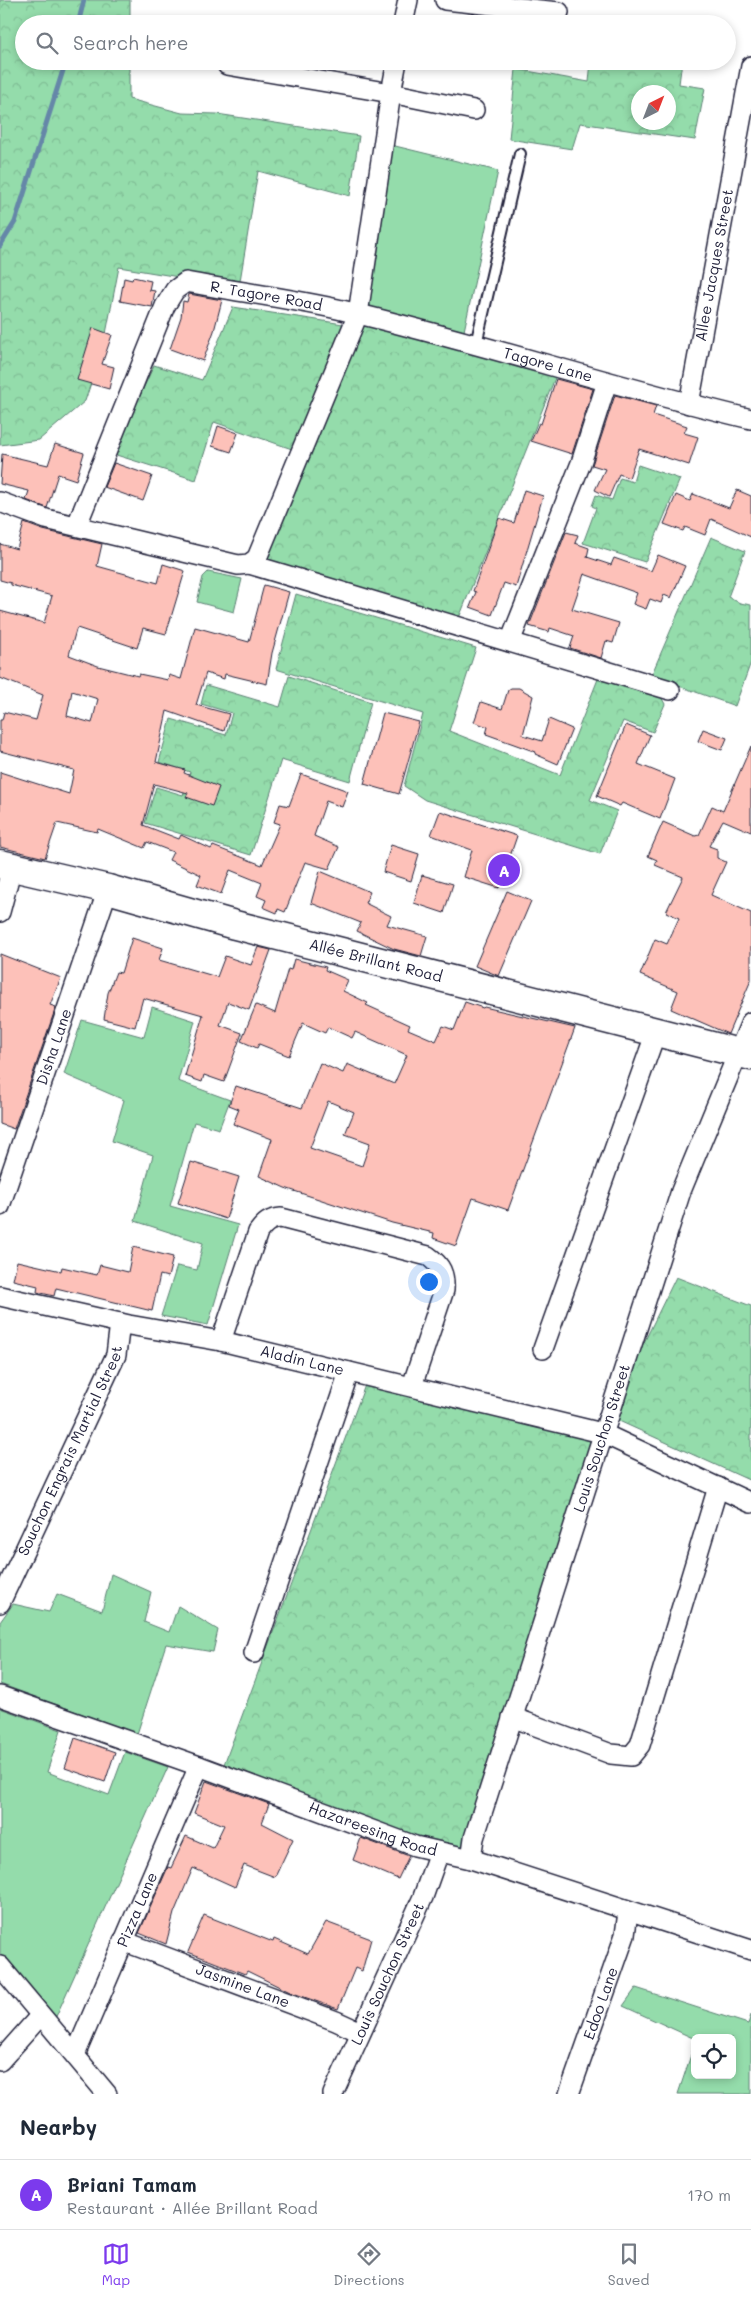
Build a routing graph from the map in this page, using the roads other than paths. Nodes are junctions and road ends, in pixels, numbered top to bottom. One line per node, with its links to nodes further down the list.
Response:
1 (408, 0): 4 (street)
2 (445, 0): 3 (street)
3 (559, 12)
4 (405, 15)
5 (751, 66): 14 (street, Allee Jacques Street)
6 (250, 70): 8 (street)
7 (395, 70): 8 (street)
8 (391, 94): 9 (street); 11 (street)
9 (474, 110)
10 (520, 154): 12 (lane)
11 (351, 313): 12 (street, Tagore Lane); 17 (street, R. Tagore Road); 18 (street)
12 (476, 344): 13 (street, Tagore Lane)
13 (607, 382): 14 (street, Tagore Lane); 19 (street)
14 (689, 404): 15 (street, Tagore Lane)
15 (751, 419)
16 (0, 502): 17 (street)
17 (77, 525): 18 (street)
18 (249, 564): 19 (street)
19 (510, 642): 20 (street)
20 (670, 690)
21 (6, 865): 22 (main road, Allée Brillant Road); 23 (street)
22 (108, 889): 25 (main road, Allée Brillant Road); 27 (street, Disha Lane)
23 (0, 912)
24 (751, 1022): 26 (street, Louis Souchon Street)
25 (656, 1032): 26 (main road, Allée Brillant Road); 31 (street)
26 (744, 1055): 34 (street, Louis Souchon Street)
27 (0, 1206)
28 (0, 1296): 29 (street, Aladin Lane)
29 (120, 1323): 30 (street, Aladin Lane); 37 (street, Souchon Engrais Martial Street)
30 (221, 1342): 32 (street, Aladin Lane); 33 (street)
31 (543, 1349)
32 (349, 1372): 33 (street, Aladin Lane); 38 (street)
33 (412, 1386): 34 (street, Aladin Lane)
34 (602, 1433): 35 (street, Aladin Lane); 40 (street, Louis Souchon Street)
35 (718, 1487): 36 (street, Aladin Lane); 40 (street)
36 (751, 1503)
37 (0, 1603)
38 (254, 1653)
39 (0, 1696): 41 (street, Hazareesing Road)
40 (512, 1717): 43 (street, Louis Souchon Street)
41 (199, 1766): 42 (street, Hazareesing Road); 45 (street, Pizza Lane)
42 (439, 1852): 43 (street, Hazareesing Road); 49 (street, Louis Souchon Street)
43 (470, 1859): 44 (street, Hazareesing Road)
44 (628, 1912): 46 (street, Hazareesing Road); 54 (street, Edoo Lane)
45 (123, 1941): 49 (street, Jasmine Lane); 50 (street, Pizza Lane)
46 (751, 1950)
47 (0, 1966): 48 (street)
48 (40, 2016): 50 (street); 51 (street)
49 (360, 2032): 53 (street, Louis Souchon Street)
50 (74, 2055): 52 (street)
51 (0, 2061)
52 (107, 2094)
53 (333, 2094)
54 (570, 2094)

